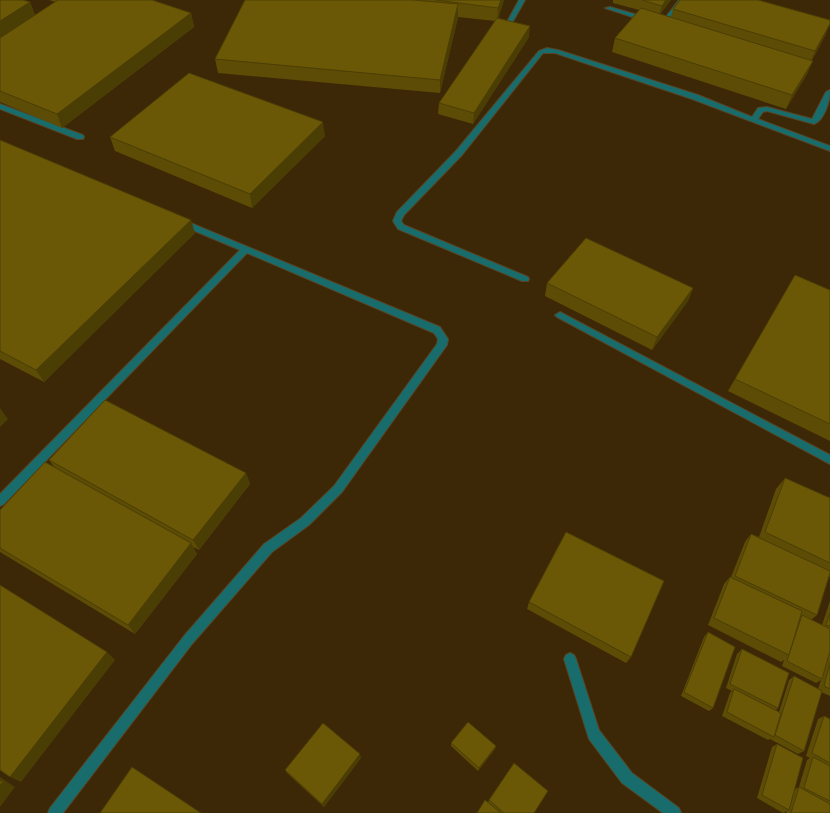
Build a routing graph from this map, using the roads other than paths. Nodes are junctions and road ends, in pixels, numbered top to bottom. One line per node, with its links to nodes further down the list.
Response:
1 (522, 0): 4 (street)
2 (682, 0): 3 (street)
3 (608, 8)
4 (510, 22)
5 (830, 92): 7 (street)
6 (0, 106): 8 (street)
7 (753, 120): 9 (street); 12 (street)
8 (80, 138)
9 (830, 149)
10 (175, 219): 11 (street)
11 (246, 249): 15 (street); 17 (street)
12 (525, 279)
13 (560, 315): 14 (street)
14 (830, 460)
15 (0, 501)
16 (570, 659): 18 (street)
17 (56, 813)
18 (674, 813)

